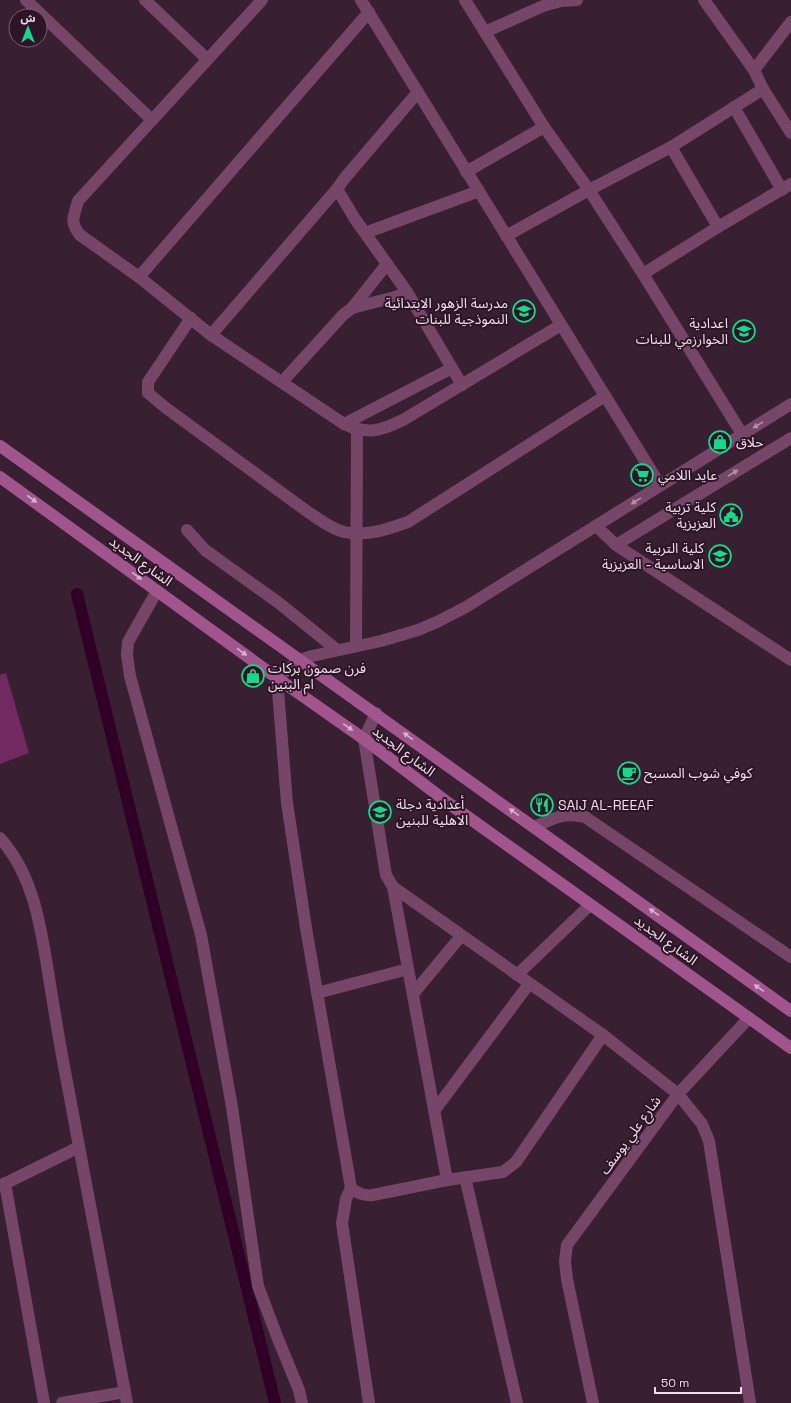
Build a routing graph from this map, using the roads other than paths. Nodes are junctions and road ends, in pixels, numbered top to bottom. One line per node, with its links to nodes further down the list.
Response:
1 (26, 0): 16 (street)
2 (146, 0): 11 (street)
3 (262, 0): 11 (street)
4 (361, 0): 8 (street)
5 (465, 0): 10 (street)
6 (577, 0): 10 (street)
7 (704, 0): 12 (street)
8 (369, 12): 14 (street); 30 (street)
9 (791, 22): 12 (street)
10 (485, 32): 17 (street)
11 (207, 59): 16 (street)
12 (754, 70): 13 (street)
13 (763, 89): 15 (street); 18 (street)
14 (418, 92): 20 (street); 22 (street)
15 (734, 107): 19 (street); 21 (street)
16 (152, 120): 30 (street)
17 (544, 127): 20 (street); 23 (street)
18 (791, 133)
19 (670, 147): 23 (street); 25 (street)
20 (466, 172): 24 (street)
21 (786, 187): 25 (street)
22 (337, 190): 26 (street); 35 (street)
23 (589, 190): 27 (street); 29 (street)
24 (479, 191): 26 (street); 27 (street)
25 (718, 228): 29 (street)
26 (365, 233): 28 (street)
27 (506, 236): 34 (street)
28 (387, 264): 31 (street); 32 (street)
29 (643, 274): 43 (street)
30 (139, 277): 33 (street)
31 (407, 292): 32 (street); 36 (street)
32 (352, 308): 37 (street)
33 (190, 318): 35 (street); 50 (street)
34 (562, 325): 38 (street); 39 (street)
35 (211, 335): 37 (street)
36 (452, 368): 38 (street); 41 (street)
37 (282, 382): 41 (street)
38 (462, 384): 42 (street)
39 (605, 396): 47 (street); 50 (street)
40 (791, 404): 43 (street, one-way to 43)
41 (344, 424): 42 (street)
42 (357, 430): 50 (street)
43 (742, 434): 47 (street)
44 (791, 438): 51 (street, one-way to 44)
45 (0, 446): 55 (main road, الشارع الجديد)
46 (0, 476): 52 (main road, الشارع الجديد, one-way to 52)
47 (660, 485): 48 (street, one-way to 48)
48 (596, 526): 51 (street); 53 (street)
49 (187, 530): 54 (street)
50 (356, 534): 53 (street)
51 (616, 545): 56 (street)
52 (157, 591): 57 (main road, الشارع الجديد, one-way to 57); 85 (street)
53 (356, 646): 54 (street)
54 (337, 650): 55 (street)
55 (300, 660): 57 (street); 58 (main road, الشارع الجديد)
56 (791, 660)
57 (277, 678): 59 (main road, الشارع الجديد, one-way to 59); 69 (street)
58 (376, 714): 59 (street); 60 (main road, الشارع الجديد, one-way to 58)
59 (364, 739): 62 (street); 63 (main road, الشارع الجديد)
60 (534, 827): 65 (street); 71 (main road, الشارع الجديد, one-way to 60)
61 (0, 838): 77 (street)
62 (393, 887): 64 (street); 66 (street)
63 (590, 905): 67 (street); 72 (main road, الشارع الجديد)
64 (461, 936): 67 (street); 70 (street)
65 (791, 957)
66 (408, 969): 69 (street); 70 (street)
67 (517, 975): 68 (street)
68 (529, 984): 73 (street); 76 (street)
69 (317, 993): 81 (street)
70 (413, 994): 76 (street)
71 (791, 1010)
72 (749, 1018): 74 (main road, الشارع الجديد); 75 (street)
73 (603, 1035): 75 (street); 78 (street)
74 (791, 1048)
75 (678, 1094): 88 (street, شارع علي يوسف); 89 (street, شارع علي يوسف)
76 (434, 1111): 79 (street)
77 (79, 1148): 80 (street); 82 (street)
78 (465, 1177): 79 (street); 87 (street)
79 (447, 1180): 81 (street)
80 (2, 1184): 83 (street)
81 (351, 1188): 86 (street)
82 (126, 1397): 84 (street)
83 (44, 1403)
84 (62, 1403)
85 (302, 1403)
86 (369, 1403)
87 (516, 1403)
88 (593, 1403)
89 (750, 1403)

